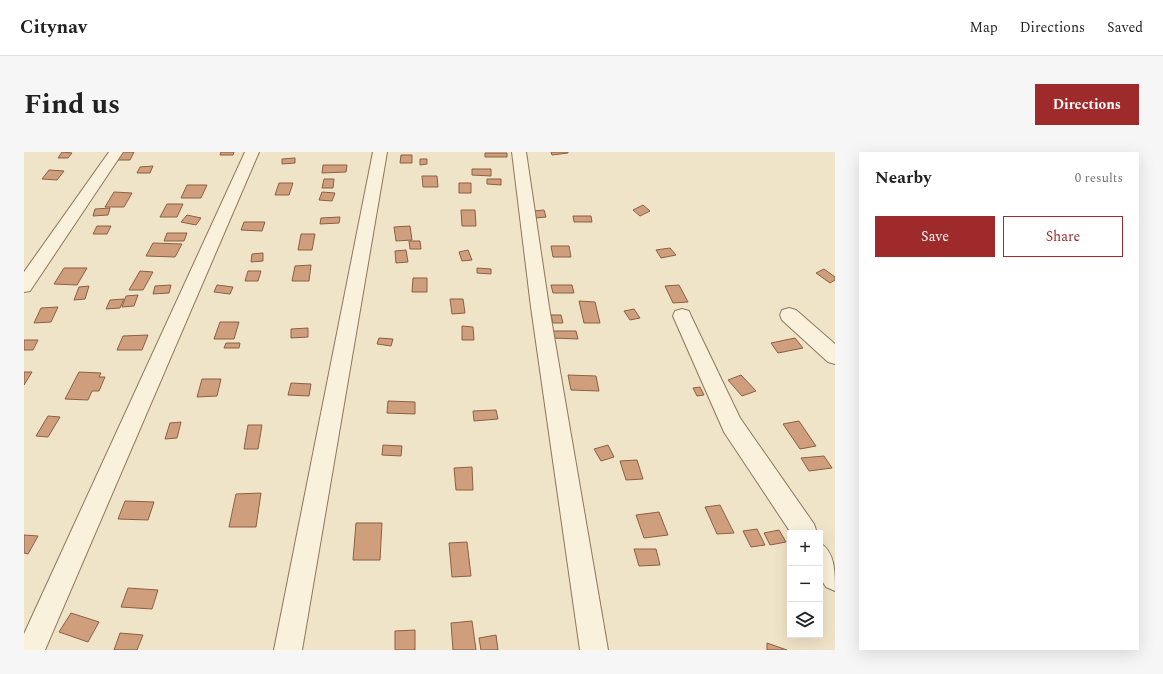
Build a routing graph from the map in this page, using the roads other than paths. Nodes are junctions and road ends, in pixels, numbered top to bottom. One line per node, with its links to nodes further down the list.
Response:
1 (116, 152): 5 (street)
2 (252, 152): 12 (street)
3 (380, 152): 13 (street)
4 (520, 152): 14 (street)
5 (24, 286)
6 (789, 315): 8 (street)
7 (682, 316): 9 (street)
8 (835, 356)
9 (803, 530)
10 (823, 560): 11 (street)
11 (835, 578)
12 (31, 650)
13 (288, 650)
14 (594, 650)

